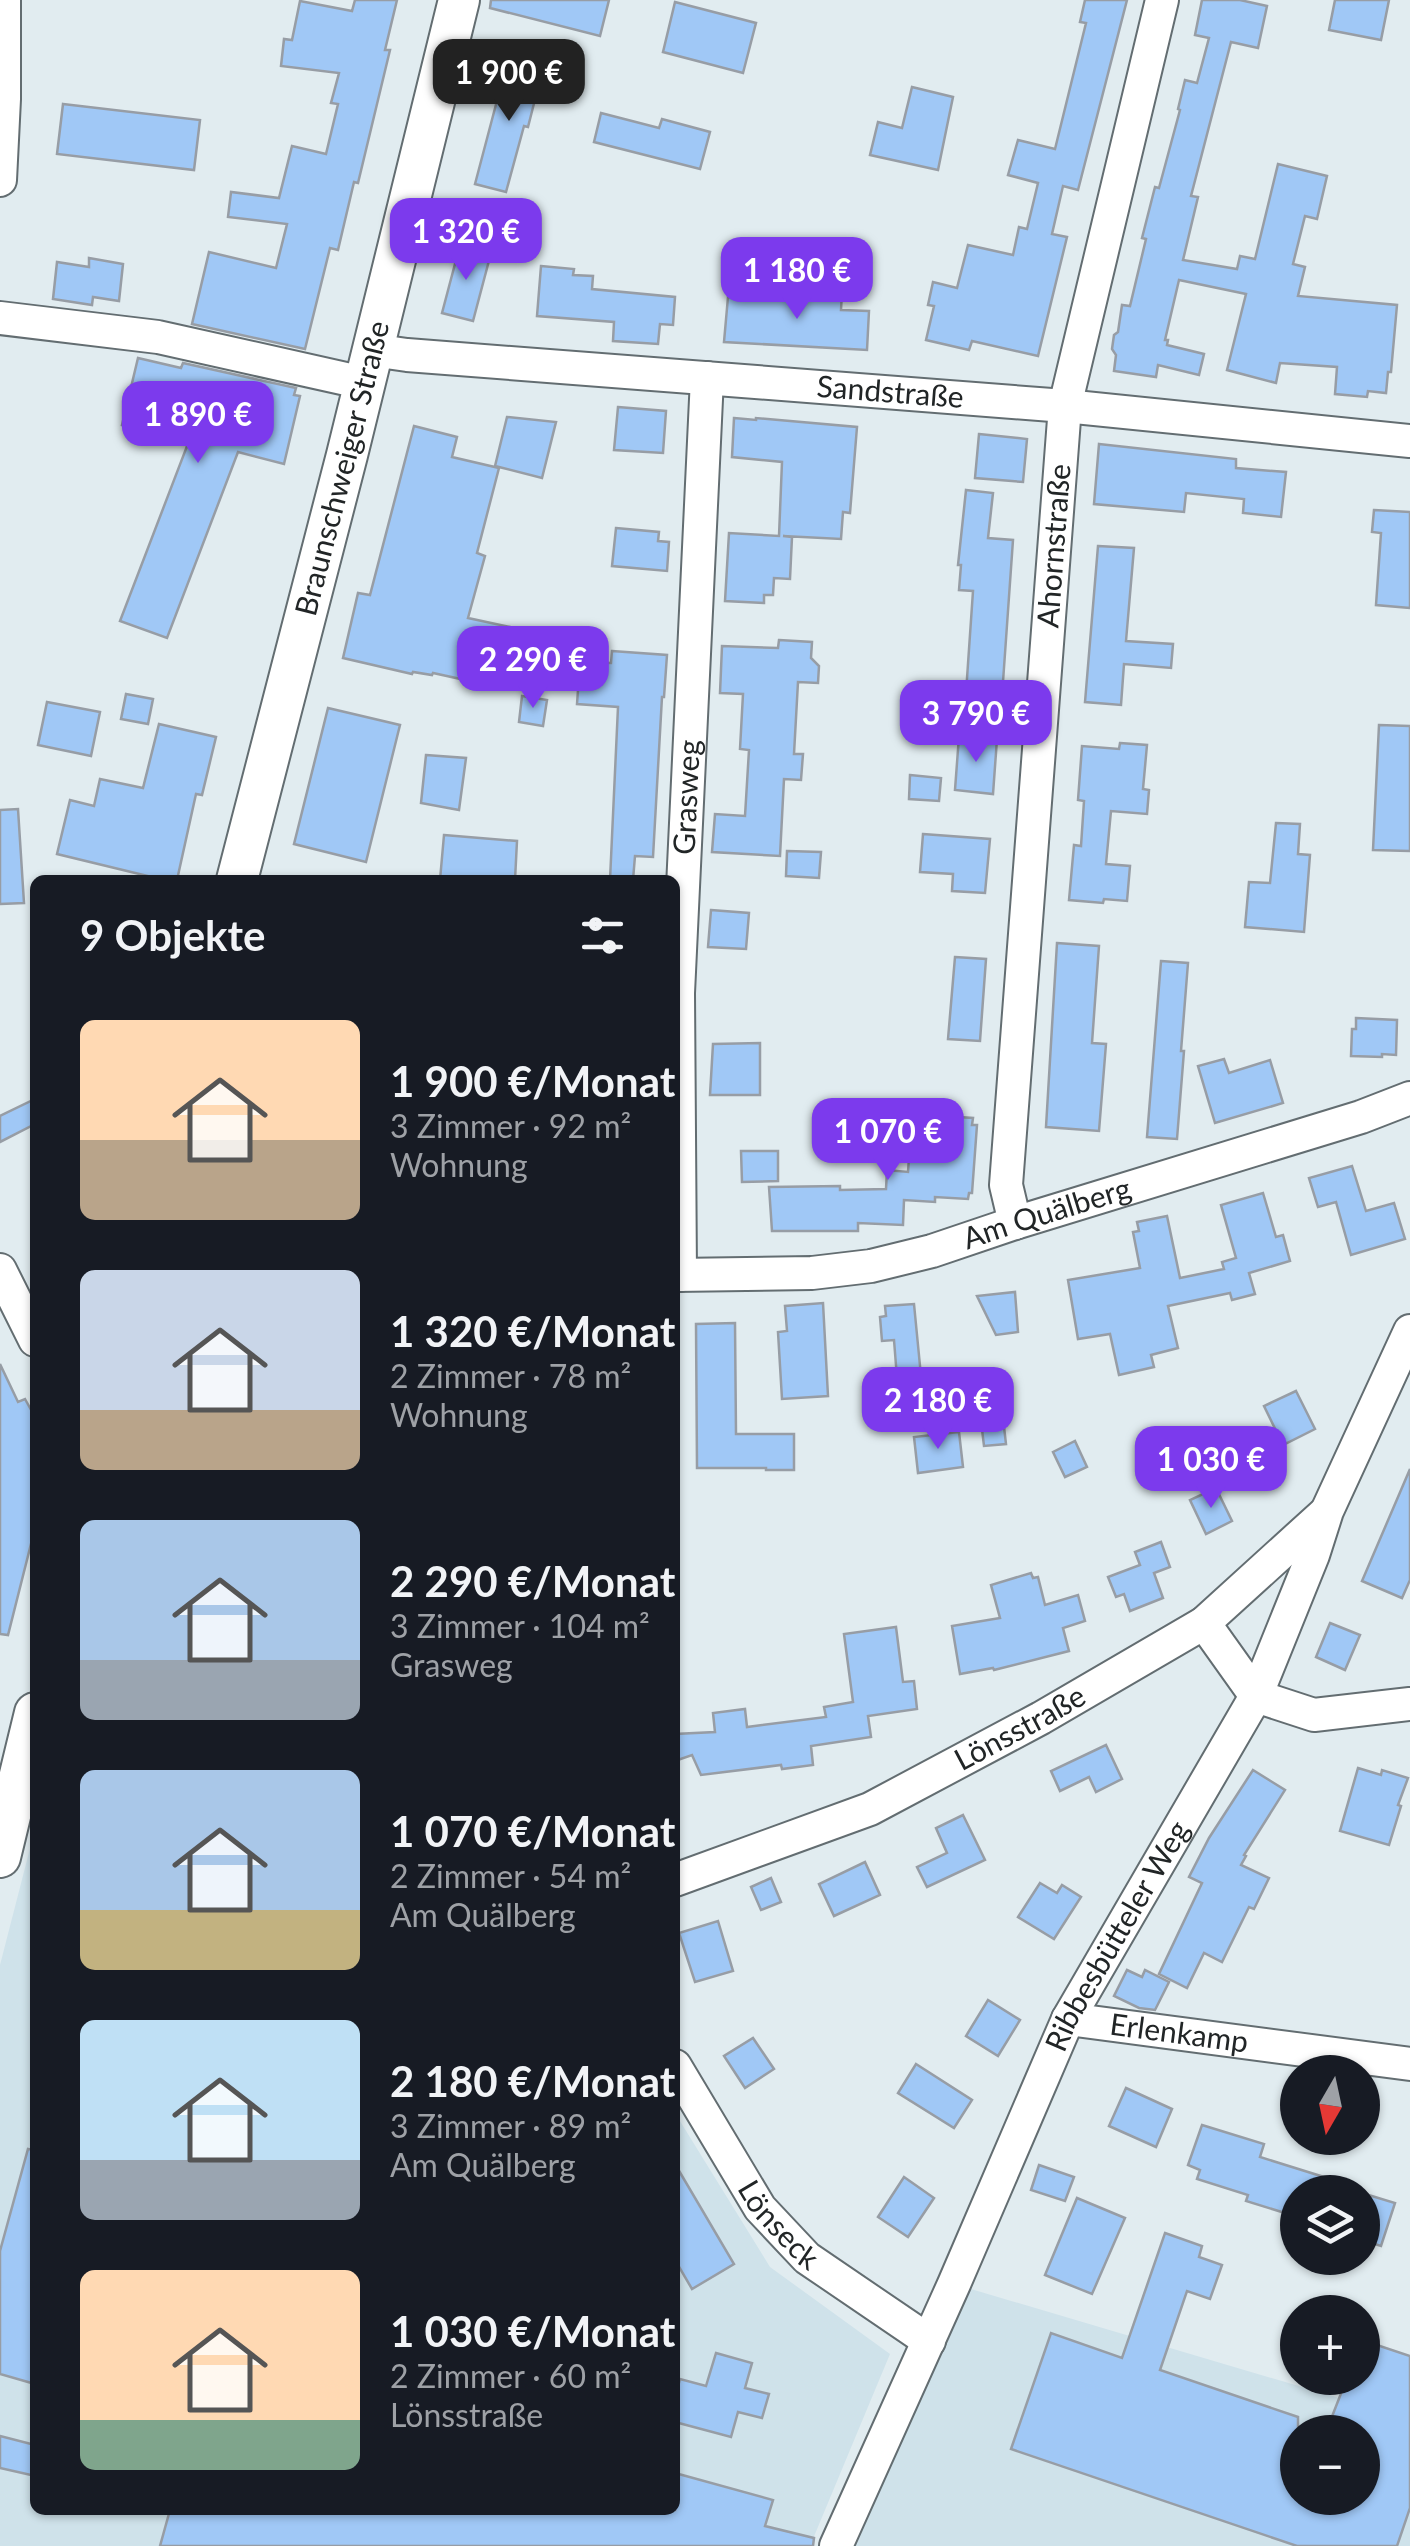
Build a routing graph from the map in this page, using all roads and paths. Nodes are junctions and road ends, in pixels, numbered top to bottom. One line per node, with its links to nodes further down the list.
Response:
1 (4, 0): 4 (street)
2 (459, 0): 6 (street, Braunschweiger Straße)
3 (1162, 0): 8 (street, Ahornstraße)
4 (0, 180)
5 (0, 318): 6 (street, Sandstraße)
6 (356, 369): 7 (street, Sandstraße); 10 (street, Braunschweiger Straße)
7 (707, 378): 8 (street, Sandstraße); 11 (street, Grasweg)
8 (1064, 406): 9 (street, Sandstraße); 13 (street, Ahornstraße)
9 (1410, 440)
10 (238, 875)
11 (680, 951)
12 (1410, 1098): 13 (street, Am Quälberg)
13 (1015, 1223): 15 (street, Am Quälberg)
14 (0, 1270): 16 (street)
15 (680, 1275)
16 (30, 1330)
17 (1410, 1331): 18 (street, Ribbesbütteler Weg)
18 (1328, 1511): 19 (street, Lönsstraße); 20 (street, Ribbesbütteler Weg)
19 (1204, 1623): 20 (street); 25 (street, Lönsstraße)
20 (1256, 1696): 21 (street); 26 (street, Ribbesbütteler Weg)
21 (1410, 1704)
22 (30, 1758): 23 (street)
23 (24, 1813): 24 (street)
24 (0, 1857)
25 (680, 1878)
26 (1068, 2019): 27 (street, Erlenkamp); 29 (street, Ribbesbütteler Weg)
27 (1410, 2064)
28 (680, 2074): 29 (street, Lönseck)
29 (929, 2340): 30 (street, Ribbesbütteler Weg)
30 (836, 2546)

